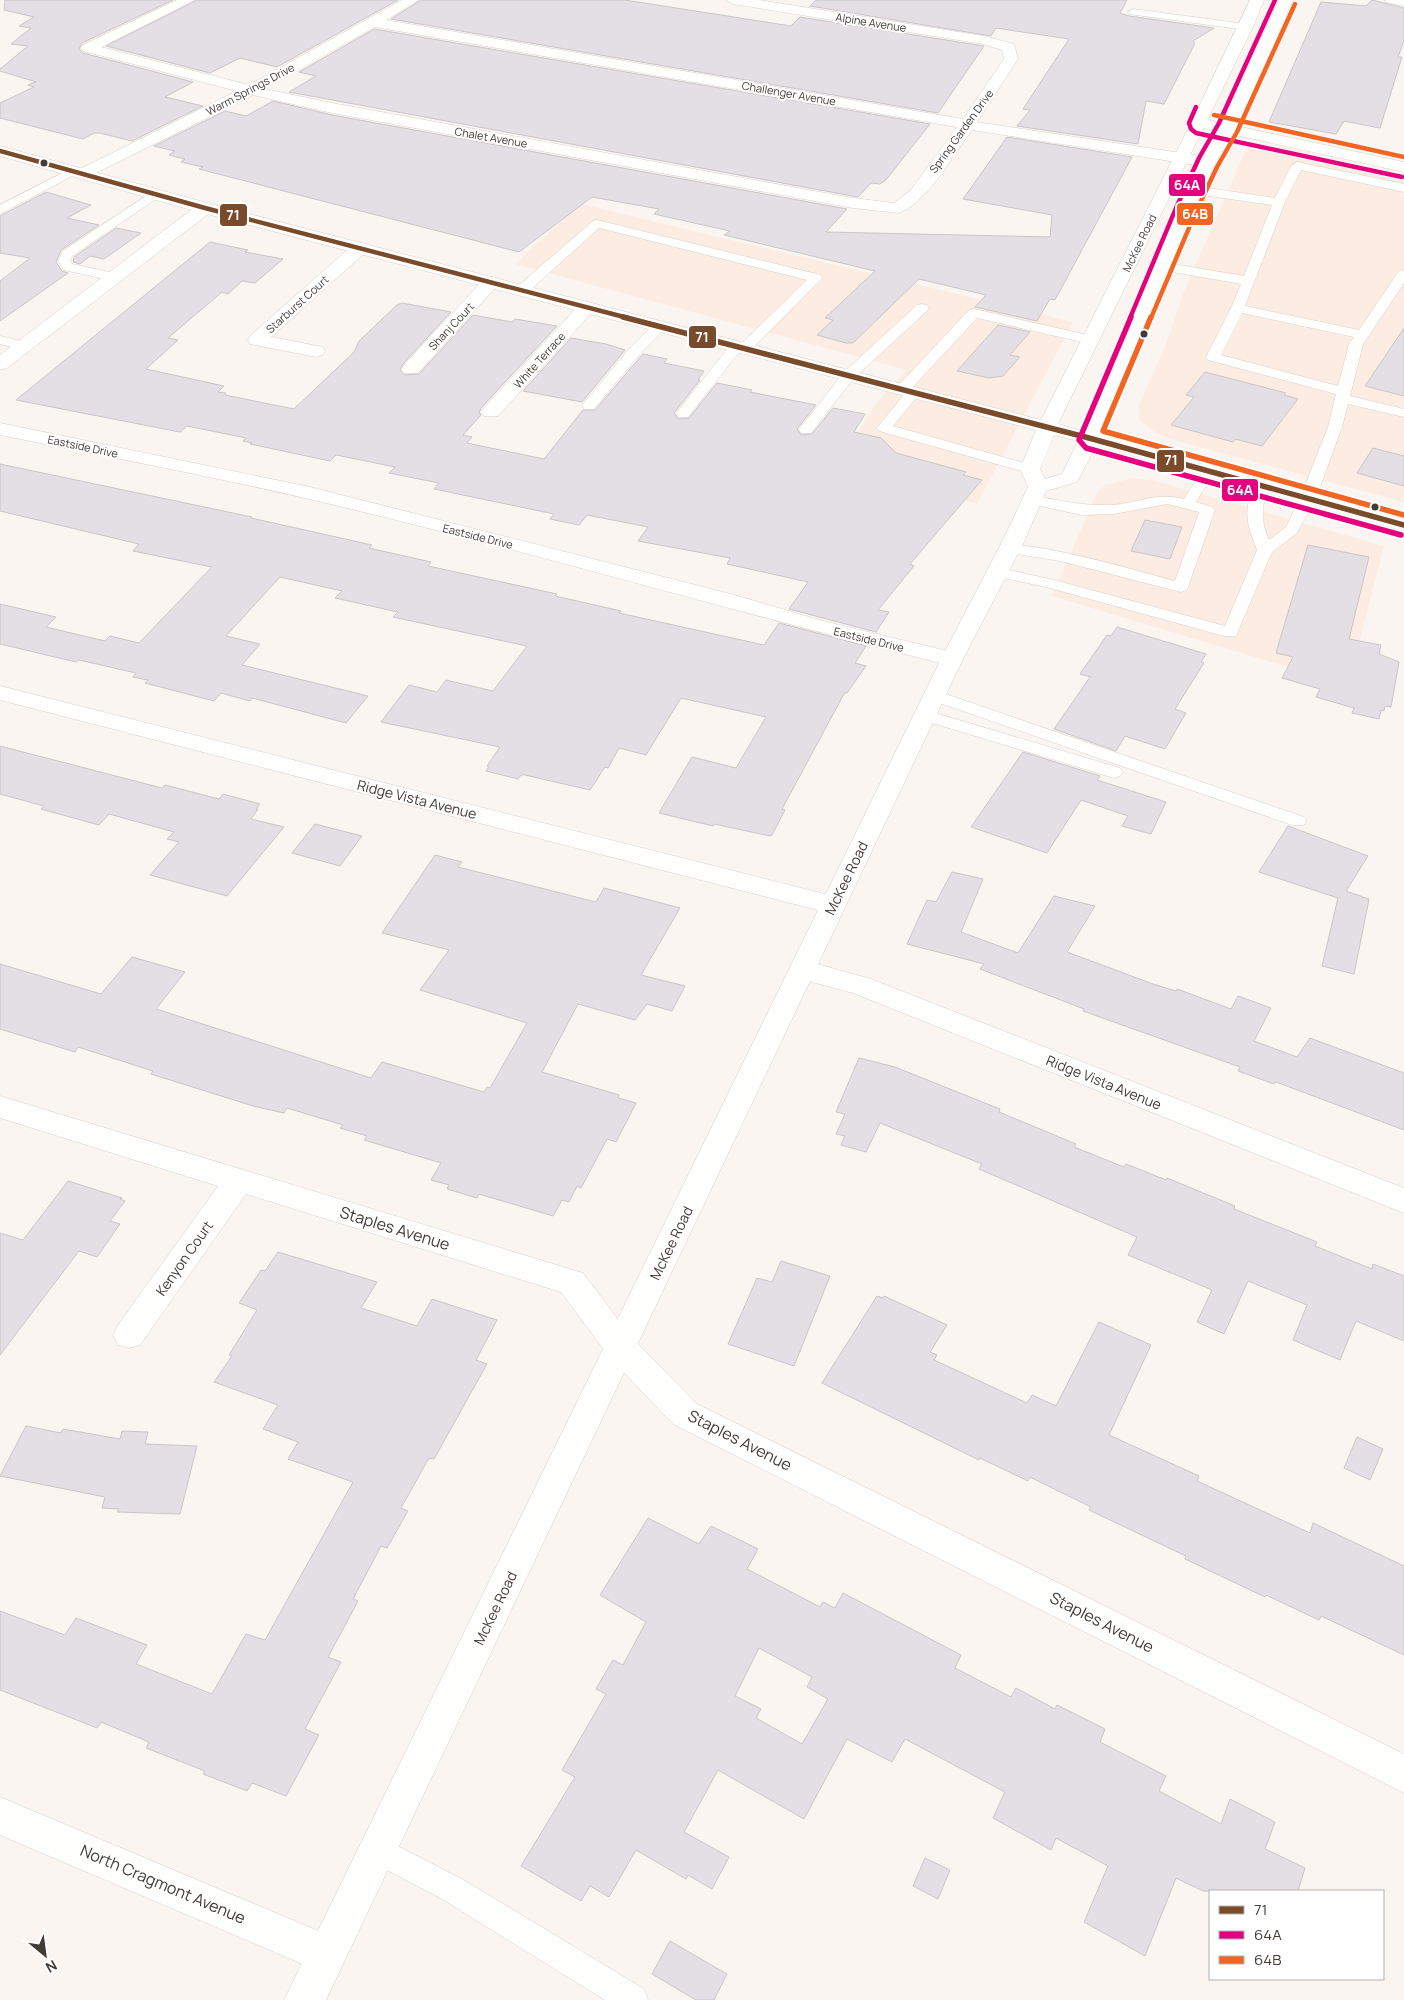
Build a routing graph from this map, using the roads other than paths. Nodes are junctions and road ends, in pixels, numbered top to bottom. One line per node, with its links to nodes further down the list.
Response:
1 (188, 0): 12 (street, Chalet Avenue)
2 (412, 0): 9 (street, Warm Springs Drive)
3 (733, 0): 11 (street, Alpine Avenue)
4 (1257, 0): 10 (street, McKee Road)
5 (1286, 0): 15 (street)
6 (1390, 0): 7 (lane)
7 (1404, 3)
8 (1133, 12): 10 (lane)
9 (370, 22): 12 (street, Warm Springs Drive); 14 (street, Challenger Avenue)
10 (1246, 27): 13 (street, McKee Road)
11 (1009, 47): 14 (street, Spring Garden Drive)
12 (251, 90): 21 (street, Warm Springs Drive); 28 (street, Chalet Avenue)
13 (1200, 123): 15 (street); 17 (street, McKee Road)
14 (968, 124): 17 (street, Challenger Avenue); 28 (street, Spring Garden Drive)
15 (1228, 128): 18 (street); 20 (street)
16 (3, 154): 19 (street)
17 (1180, 158): 18 (street, Challenger Avenue); 43 (street, McKee Road)
18 (1208, 162): 23 (street)
19 (57, 166): 21 (street); 25 (lane)
20 (1404, 167)
21 (79, 172): 24 (street); 29 (lane)
22 (1404, 188): 26 (lane)
23 (1195, 190): 26 (lane); 31 (street)
24 (155, 194): 27 (street); 33 (lane)
25 (0, 197)
26 (1279, 202): 34 (lane)
27 (205, 208): 30 (street); 33 (street)
28 (898, 208)
29 (0, 210)
30 (360, 248): 35 (street); 46 (street, Starburst Court)
31 (1161, 266): 34 (lane); 59 (street)
32 (1404, 274): 41 (lane)
33 (114, 276): 44 (street)
34 (1248, 281): 39 (lane)
35 (491, 282): 36 (street); 48 (street, Shanj Court)
36 (522, 290): 37 (street); 45 (lane)
37 (587, 307): 40 (street); 53 (street, White Terrace)
38 (922, 308): 49 (lane)
39 (1238, 308): 41 (lane); 51 (lane)
40 (660, 326): 45 (street); 52 (lane)
41 (1362, 335): 51 (lane)
42 (0, 340): 44 (lane)
43 (1091, 340): 50 (lane); 56 (street, McKee Road)
44 (24, 346): 47 (street)
45 (741, 347): 49 (street); 55 (lane)
46 (316, 351)
47 (0, 364)
48 (411, 369)
49 (849, 375): 50 (street); 58 (lane)
50 (908, 391): 56 (street); 62 (lane)
51 (1343, 395): 54 (lane); 63 (lane)
52 (589, 406)
53 (491, 412)
54 (1404, 413)
55 (683, 414)
56 (1047, 427): 59 (street); 62 (street, McKee Road)
57 (0, 429): 68 (street, Eastside Drive)
58 (806, 430)
59 (1089, 438): 60 (street); 62 (street)
60 (1209, 470): 61 (street); 64 (lane)
61 (1263, 485): 63 (street); 66 (lane)
62 (1033, 486): 64 (lane); 67 (street, McKee Road)
63 (1308, 498): 65 (street); 66 (lane)
64 (1188, 504): 67 (lane)
65 (1404, 525)
66 (1264, 550): 67 (lane)
67 (1003, 560): 68 (street, McKee Road)
68 (952, 659): 70 (street, McKee Road)
69 (0, 693): 73 (street, Ridge Vista Avenue)
70 (929, 705): 71 (lane); 72 (lane); 73 (street, McKee Road)
71 (1114, 772)
72 (1298, 821)
73 (833, 905): 74 (street, McKee Road)
74 (803, 970): 77 (street, Ridge Vista Avenue); 79 (street, McKee Road)
75 (0, 1107): 76 (street, Staples Avenue)
76 (239, 1180): 78 (street, Kenyon Court); 79 (street, Staples Avenue)
77 (1404, 1201)
78 (129, 1336)
79 (621, 1348): 80 (street, Staples Avenue); 82 (street, McKee Road)
80 (1404, 1774)
81 (0, 1816): 83 (street, North Cragmont Avenue)
82 (376, 1849): 83 (street, McKee Road); 85 (lane)
83 (326, 1954): 84 (street, McKee Road)
84 (304, 2000)
85 (633, 2000)

